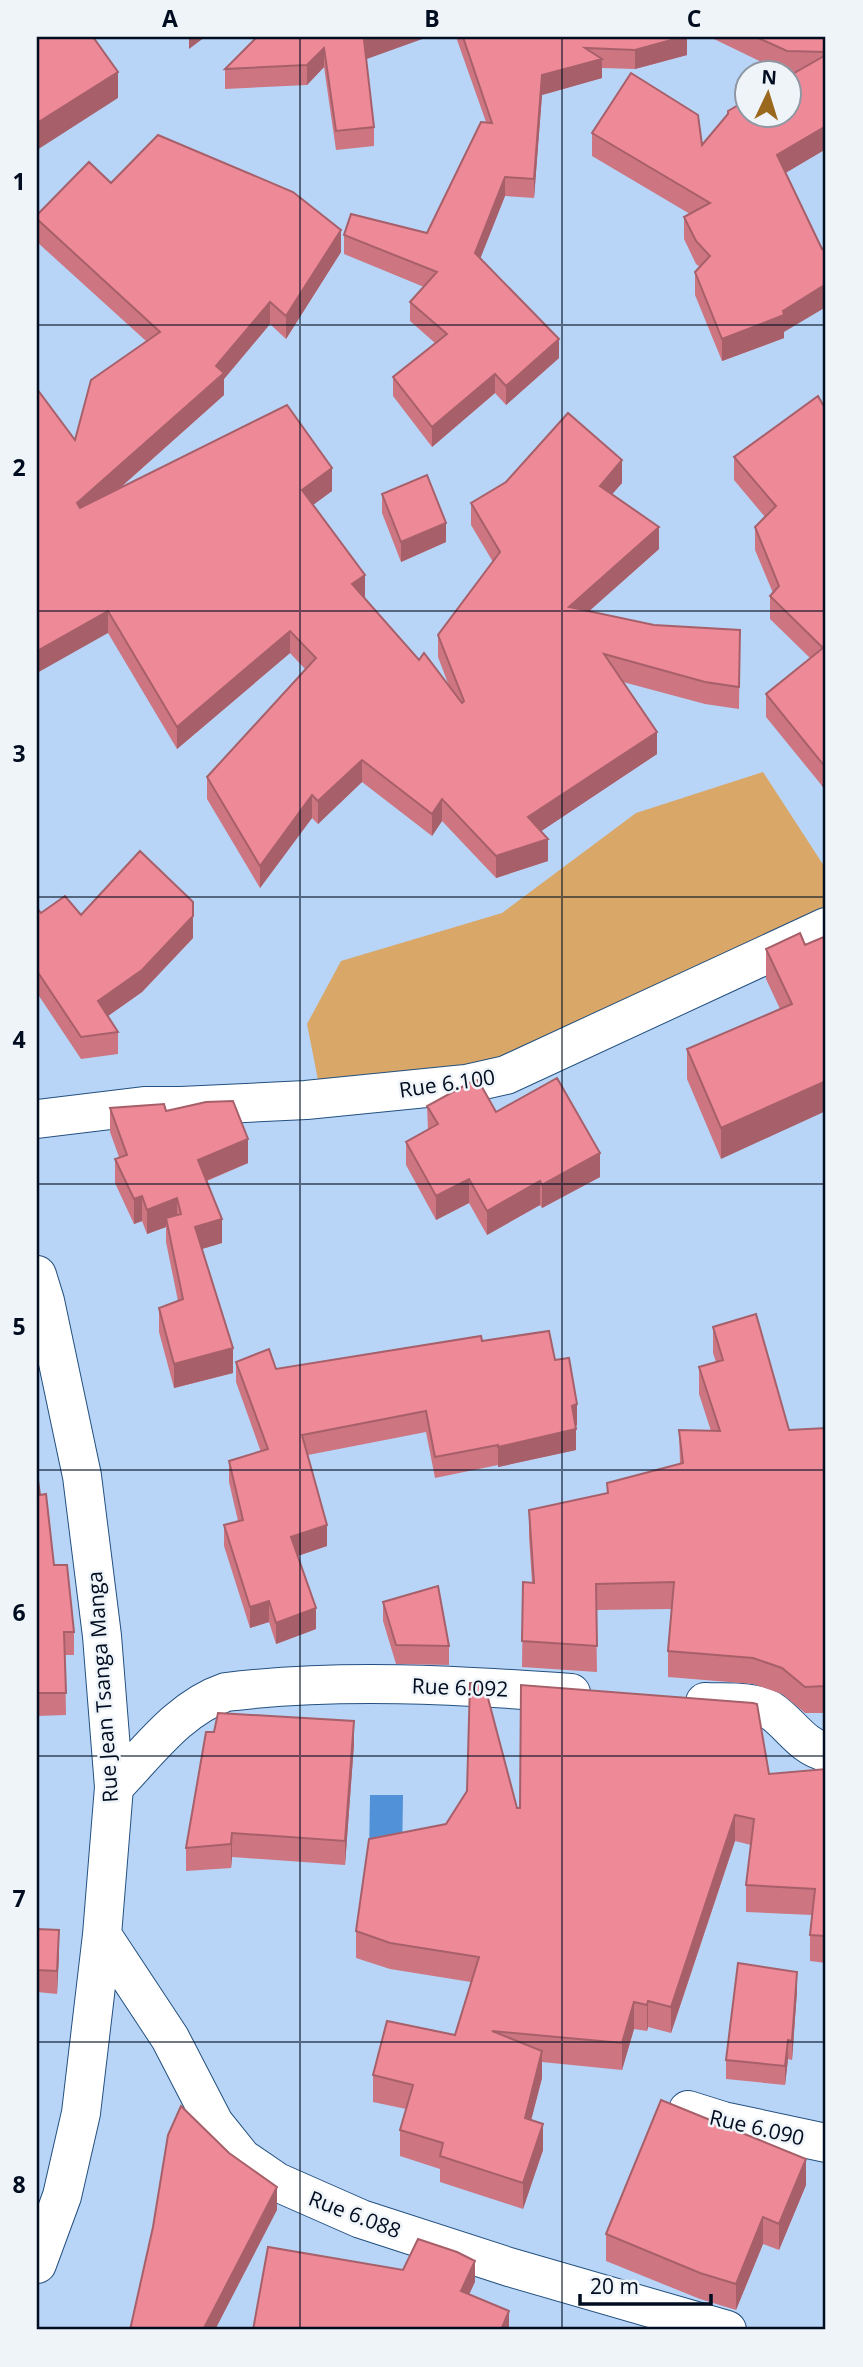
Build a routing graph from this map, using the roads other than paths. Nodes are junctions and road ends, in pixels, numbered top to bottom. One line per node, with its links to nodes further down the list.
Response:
1 (826, 927): 2 (street, Rue 6.100)
2 (37, 1119)
3 (37, 1275): 7 (street, Rue Jean Tsanga Manga)
4 (607, 1695): 7 (street, Rue 6.092)
5 (670, 1699): 6 (street)
6 (826, 1752)
7 (114, 1787): 8 (street, Rue Jean Tsanga Manga)
8 (102, 1936): 11 (street, Rue Jean Tsanga Manga); 12 (street, Rue 6.088)
9 (688, 2110): 10 (street, Rue 6.090)
10 (826, 2143)
11 (37, 2264)
12 (727, 2330)

